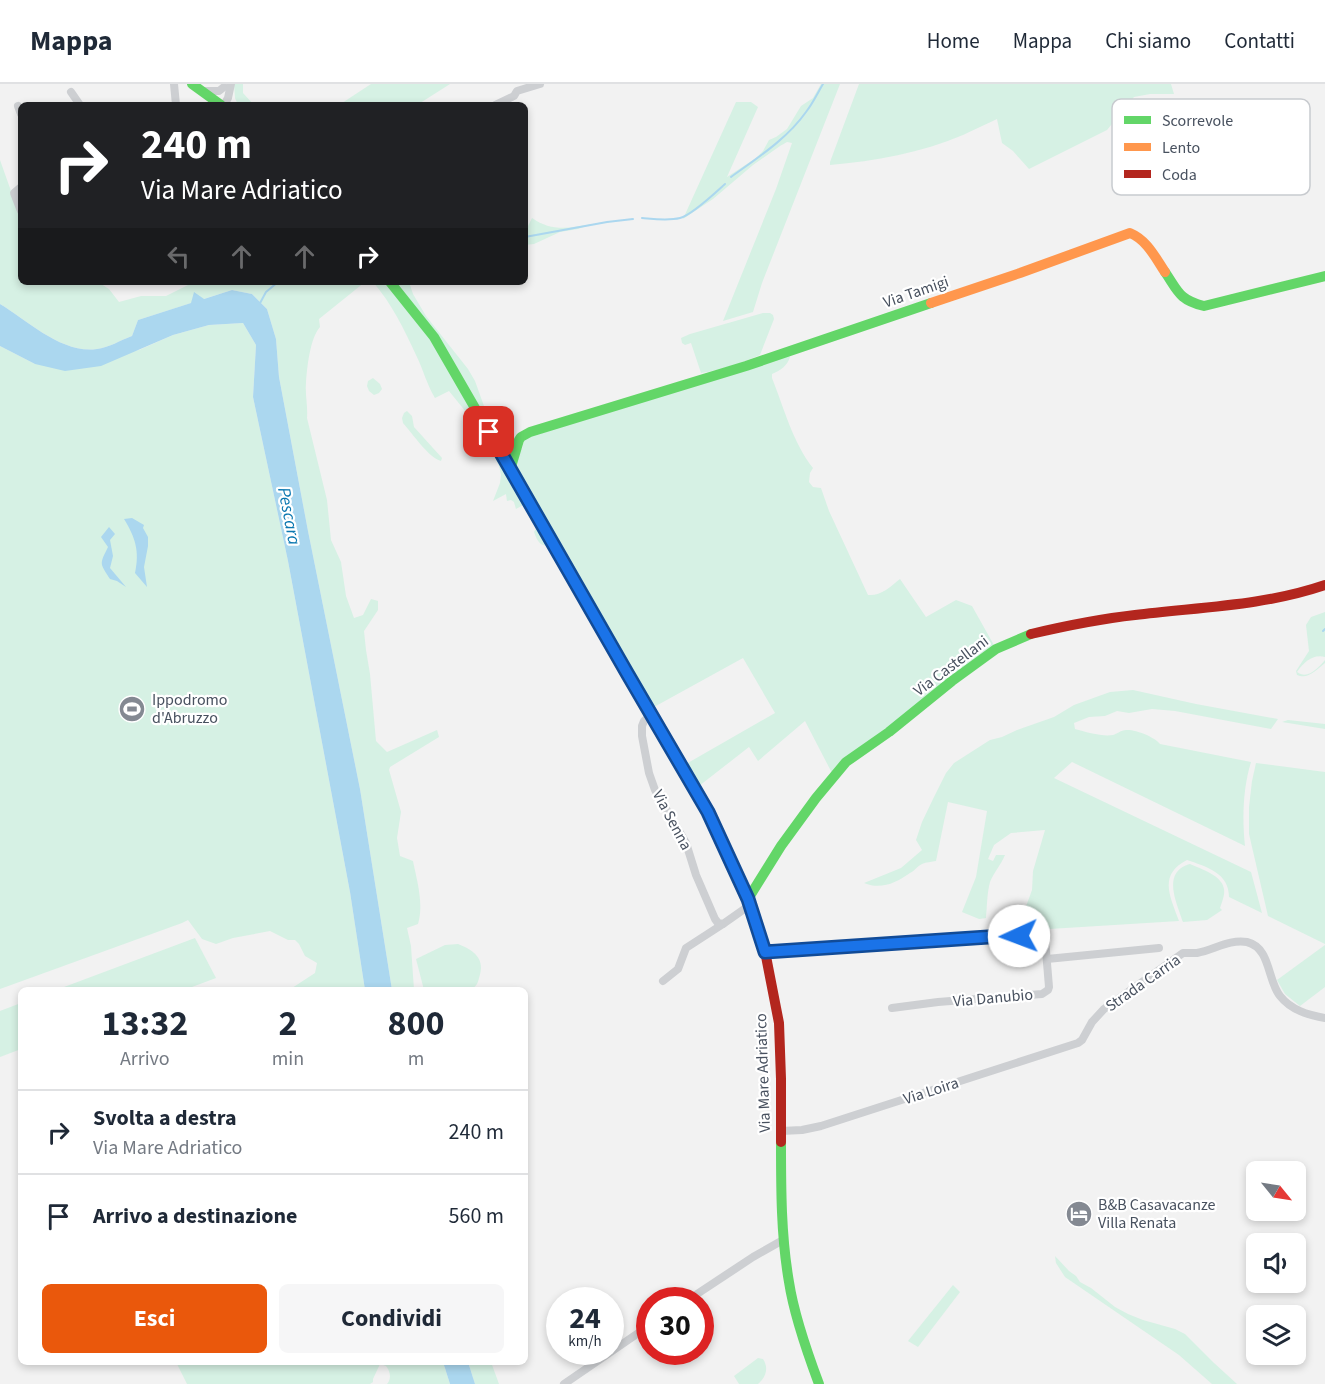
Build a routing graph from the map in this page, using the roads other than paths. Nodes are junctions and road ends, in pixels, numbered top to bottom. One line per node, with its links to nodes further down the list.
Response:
1 (174, 84): 8 (street)
2 (540, 84): 5 (street)
3 (228, 86): 4 (street); 10 (street); 11 (street)
4 (197, 87): 9 (street)
5 (517, 88): 12 (street)
6 (71, 92): 7 (street)
7 (78, 102)
8 (177, 102)
9 (218, 102)
10 (225, 102)
11 (232, 102)
12 (501, 102)
13 (18, 188): 14 (street)
14 (18, 203)
15 (1325, 276): 17 (street, Via Tamigi)
16 (392, 285): 17 (street, Via Mare Adriatico)
17 (510, 470): 19 (street, Via Mare Adriatico)
18 (1325, 585): 20 (street, Via Castellani)
19 (651, 715): 20 (street, Via Mare Adriatico); 21 (street, Via Senna)
20 (749, 902): 21 (street); 23 (street, Via Mare Adriatico)
21 (723, 924): 25 (street)
22 (1159, 948): 24 (street)
23 (765, 952): 24 (street, Via Danubio); 29 (street, Via Mare Adriatico)
24 (1047, 959): 26 (street, Via Danubio)
25 (663, 981)
26 (892, 1008)
27 (1325, 1018): 28 (street, Strada Carria)
28 (1080, 1042): 29 (street, Via Loira)
29 (781, 1131): 30 (street, Via Mare Adriatico)
30 (783, 1240): 31 (street); 34 (street, Via Mare Adriatico)
31 (708, 1287)
32 (636, 1335): 33 (street)
33 (564, 1384)
34 (819, 1384)

